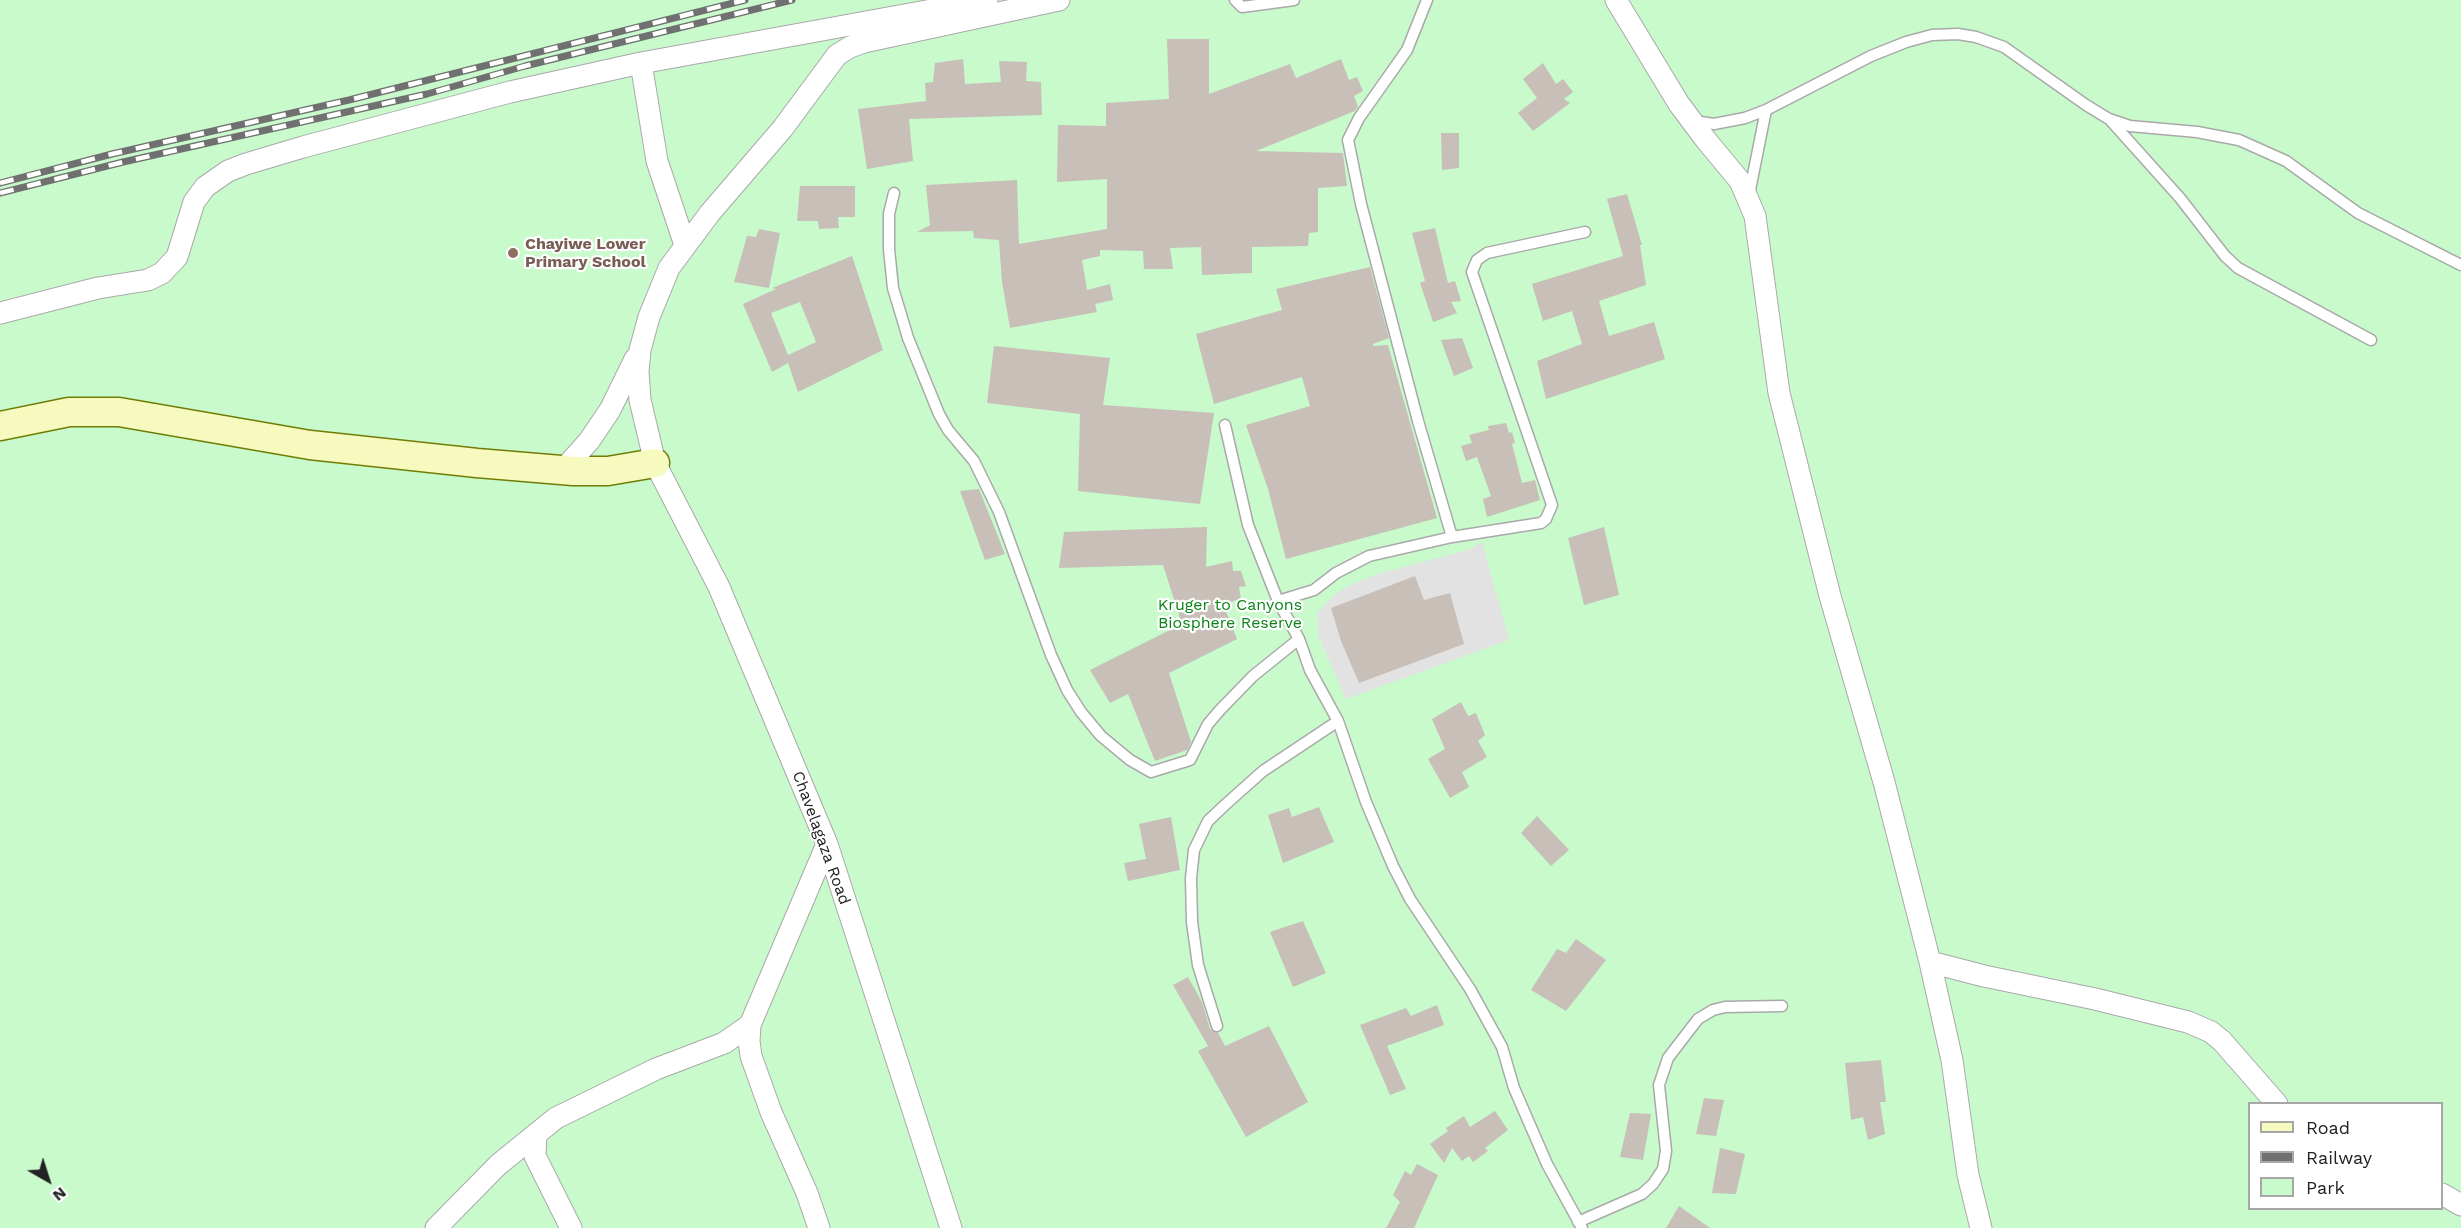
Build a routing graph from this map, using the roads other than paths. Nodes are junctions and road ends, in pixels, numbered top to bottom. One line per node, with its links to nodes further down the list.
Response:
1 (987, 0): 7 (street)
2 (1059, 0): 14 (street)
3 (1235, 0): 4 (lane)
4 (1294, 0)
5 (1427, 0): 23 (lane)
6 (1616, 0): 10 (street)
7 (641, 63): 14 (street); 16 (street)
8 (1766, 110): 9 (lane); 10 (lane); 12 (lane)
9 (2109, 118): 15 (lane); 17 (lane)
10 (1691, 120): 12 (street)
11 (894, 193): 25 (lane)
12 (1749, 197): 28 (street)
13 (1586, 232): 23 (lane)
14 (685, 245): 18 (street)
15 (2461, 265)
16 (0, 313)
17 (2371, 340)
18 (640, 350): 21 (street, Chavelagaza Road); 22 (street)
19 (1225, 424): 24 (lane)
20 (0, 426): 22 (street)
21 (656, 463): 22 (street); 27 (street, Chavelagaza Road)
22 (563, 470)
23 (1452, 537): 24 (lane)
24 (1278, 601): 25 (lane)
25 (1299, 639): 26 (lane)
26 (1338, 721): 31 (lane); 36 (lane)
27 (827, 844): 30 (street); 40 (street, Chavelagaza Road)
28 (1930, 962): 32 (street); 41 (street)
29 (1782, 1006): 36 (lane)
30 (750, 1025): 33 (street); 39 (street)
31 (1217, 1026)
32 (2275, 1102)
33 (536, 1135): 37 (street); 38 (street)
34 (2443, 1195): 35 (street)
35 (2461, 1205)
36 (1580, 1225)
37 (436, 1228)
38 (571, 1228)
39 (819, 1228)
40 (951, 1228)
41 (1980, 1228)

